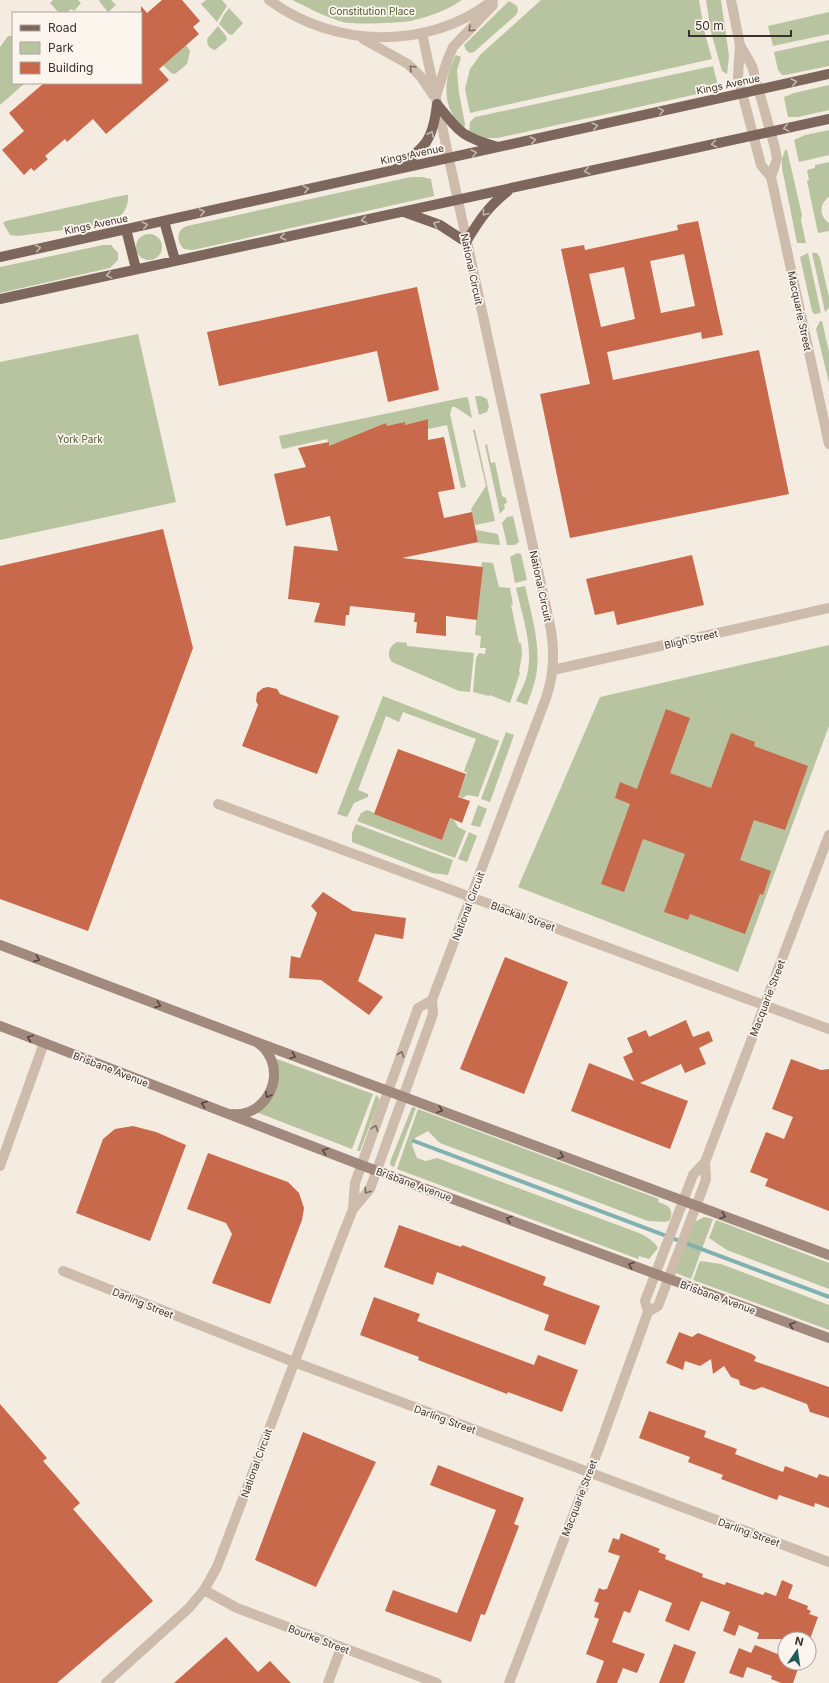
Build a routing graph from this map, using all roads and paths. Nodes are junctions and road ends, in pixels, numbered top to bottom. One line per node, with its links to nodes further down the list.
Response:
1 (269, 0): 5 (street)
2 (495, 0): 4 (street); 10 (street, one-way to 10)
3 (731, 0): 6 (street)
4 (422, 33): 5 (street); 10 (street, National Circuit)
5 (356, 36): 10 (street, one-way to 5)
6 (740, 45): 8 (street, Macquarie Street); 9 (street, Macquarie Street)
7 (829, 74): 8 (main road, Kings Avenue, one-way to 7)
8 (759, 90): 9 (main road, Kings Avenue); 12 (street, Macquarie Street)
9 (742, 93): 13 (street, Macquarie Street); 14 (main road, Kings Avenue, one-way to 9)
10 (436, 101): 14 (main road); 15 (street, National Circuit); 16 (main road, one-way to 10)
11 (829, 119): 12 (main road, one-way to 12)
12 (770, 131): 13 (main road); 17 (street, Macquarie Street)
13 (752, 135): 17 (street, Macquarie Street); 18 (main road, one-way to 18)
14 (500, 148): 15 (main road, Kings Avenue, one-way to 14)
15 (449, 159): 16 (main road, Kings Avenue); 19 (street, National Circuit)
16 (393, 170): 21 (main road, Kings Avenue, one-way to 16)
17 (771, 177): 28 (street, Macquarie Street)
18 (510, 189): 19 (main road); 23 (main road, one-way to 23)
19 (457, 201): 20 (main road); 23 (street, National Circuit)
20 (402, 212): 23 (main road, one-way to 20); 25 (main road, one-way to 25)
21 (164, 221): 22 (main road, Kings Avenue, one-way to 21); 25 (main road)
22 (126, 230): 24 (main road, Kings Avenue, one-way to 22); 26 (main road)
23 (466, 242): 30 (street, National Circuit)
24 (0, 256)
25 (175, 260): 26 (main road)
26 (136, 269): 27 (main road, one-way to 27)
27 (0, 299)
28 (829, 444)
29 (829, 608): 30 (street, Bligh Street)
30 (553, 670): 33 (street, National Circuit)
31 (218, 804): 33 (street, Blackall Street)
32 (829, 835): 36 (street, Macquarie Street)
33 (471, 897): 35 (street, National Circuit); 36 (street, Blackall Street)
34 (0, 945): 39 (main road, one-way to 39)
35 (432, 1000): 41 (street, National Circuit, one-way to 35); 42 (street, National Circuit)
36 (764, 1005): 38 (street, Blackall Street); 44 (street, Macquarie Street)
37 (0, 1026): 40 (main road, Brisbane Avenue, one-way to 37)
38 (829, 1029)
39 (250, 1040): 41 (main road, one-way to 41); 43 (main road, one-way to 43)
40 (44, 1043): 43 (main road, Brisbane Avenue, one-way to 40); 46 (street)
41 (388, 1091): 42 (main road); 45 (street, National Circuit, one-way to 41)
42 (403, 1097): 47 (street, National Circuit); 48 (main road, one-way to 48)
43 (230, 1114): 45 (main road, Brisbane Avenue, one-way to 43)
44 (705, 1162): 48 (street, Macquarie Street); 49 (street, Macquarie Street)
45 (361, 1165): 47 (main road, Brisbane Avenue); 50 (street, National Circuit)
46 (0, 1166)
47 (377, 1170): 50 (street, National Circuit, one-way to 50); 53 (main road, Brisbane Avenue, one-way to 47)
48 (683, 1201): 49 (main road); 53 (street, Macquarie Street)
49 (696, 1206): 51 (main road, one-way to 51); 54 (street, Macquarie Street)
50 (353, 1210): 57 (street, National Circuit)
51 (829, 1255)
52 (63, 1271): 57 (street, Darling Street)
53 (655, 1274): 54 (main road, Brisbane Avenue); 55 (street, Macquarie Street)
54 (668, 1278): 55 (street, Macquarie Street); 56 (main road, Brisbane Avenue, one-way to 54)
55 (648, 1312): 58 (street, Macquarie Street)
56 (829, 1338)
57 (294, 1362): 58 (street, Darling Street); 60 (street, National Circuit)
58 (589, 1472): 59 (street, Darling Street); 65 (street, Macquarie Street)
59 (829, 1562)
60 (204, 1590): 61 (street, Bourke Street); 62 (street, National Circuit)
61 (341, 1648): 63 (street); 64 (street, Bourke Street)
62 (106, 1683)
63 (328, 1683)
64 (437, 1683)
65 (509, 1683)

